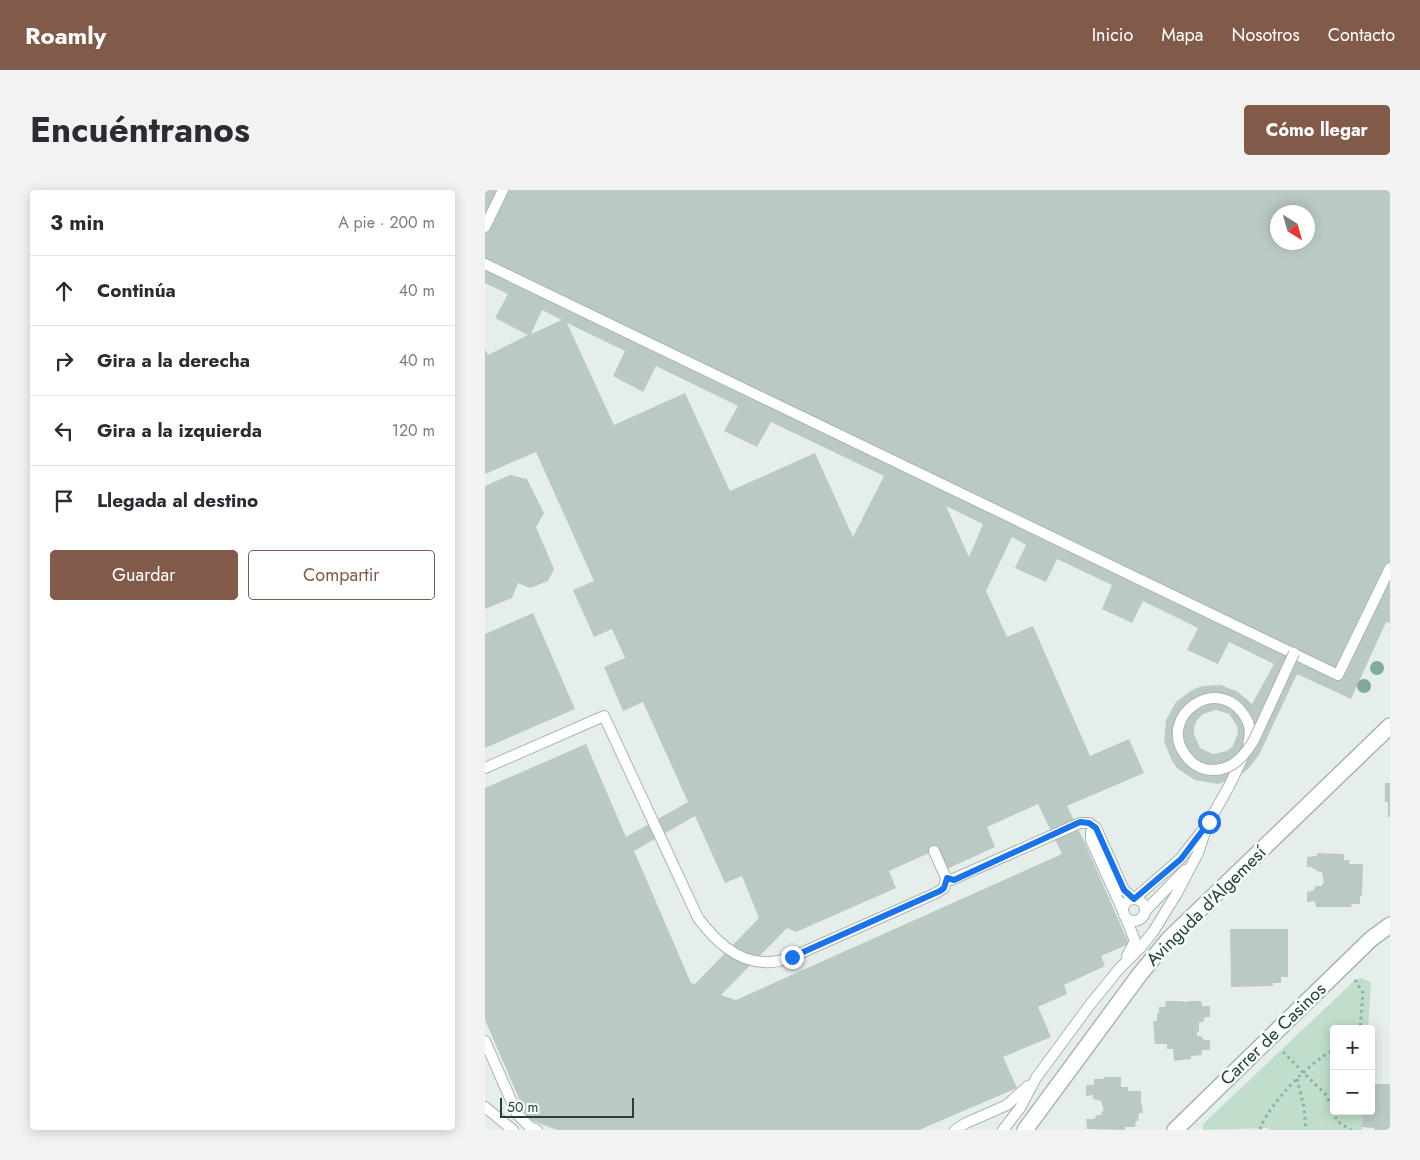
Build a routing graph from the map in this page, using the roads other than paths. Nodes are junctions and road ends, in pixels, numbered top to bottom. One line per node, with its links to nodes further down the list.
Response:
1 (503, 190): 2 (lane)
2 (485, 227)
3 (485, 264): 5 (lane)
4 (1390, 568): 5 (lane)
5 (1294, 653): 8 (lane, bridge)
6 (1390, 726): 28 (street, Avinguda d'Algemesí)
7 (485, 768): 12 (lane)
8 (1209, 822): 11 (lane); 13 (lane)
9 (1096, 828): 12 (lane); 13 (lane); 15 (lane)
10 (934, 851): 12 (lane)
11 (1193, 862): 14 (lane); 19 (lane)
12 (947, 878)
13 (1134, 899): 14 (lane); 15 (lane)
14 (1145, 912): 15 (lane); 19 (lane)
15 (1125, 915): 20 (lane)
16 (1390, 925): 18 (street, Carrer de Casinos)
17 (1390, 938): 18 (street)
18 (1371, 939): 29 (street, Carrer de Casinos)
19 (1143, 943): 20 (lane)
20 (1119, 969): 22 (lane)
21 (485, 1041): 25 (lane)
22 (1036, 1078): 26 (lane); 27 (lane)
23 (485, 1108): 24 (lane)
24 (513, 1130)
25 (537, 1130)
26 (955, 1130)
27 (1003, 1130)
28 (1025, 1130)
29 (1175, 1130)

